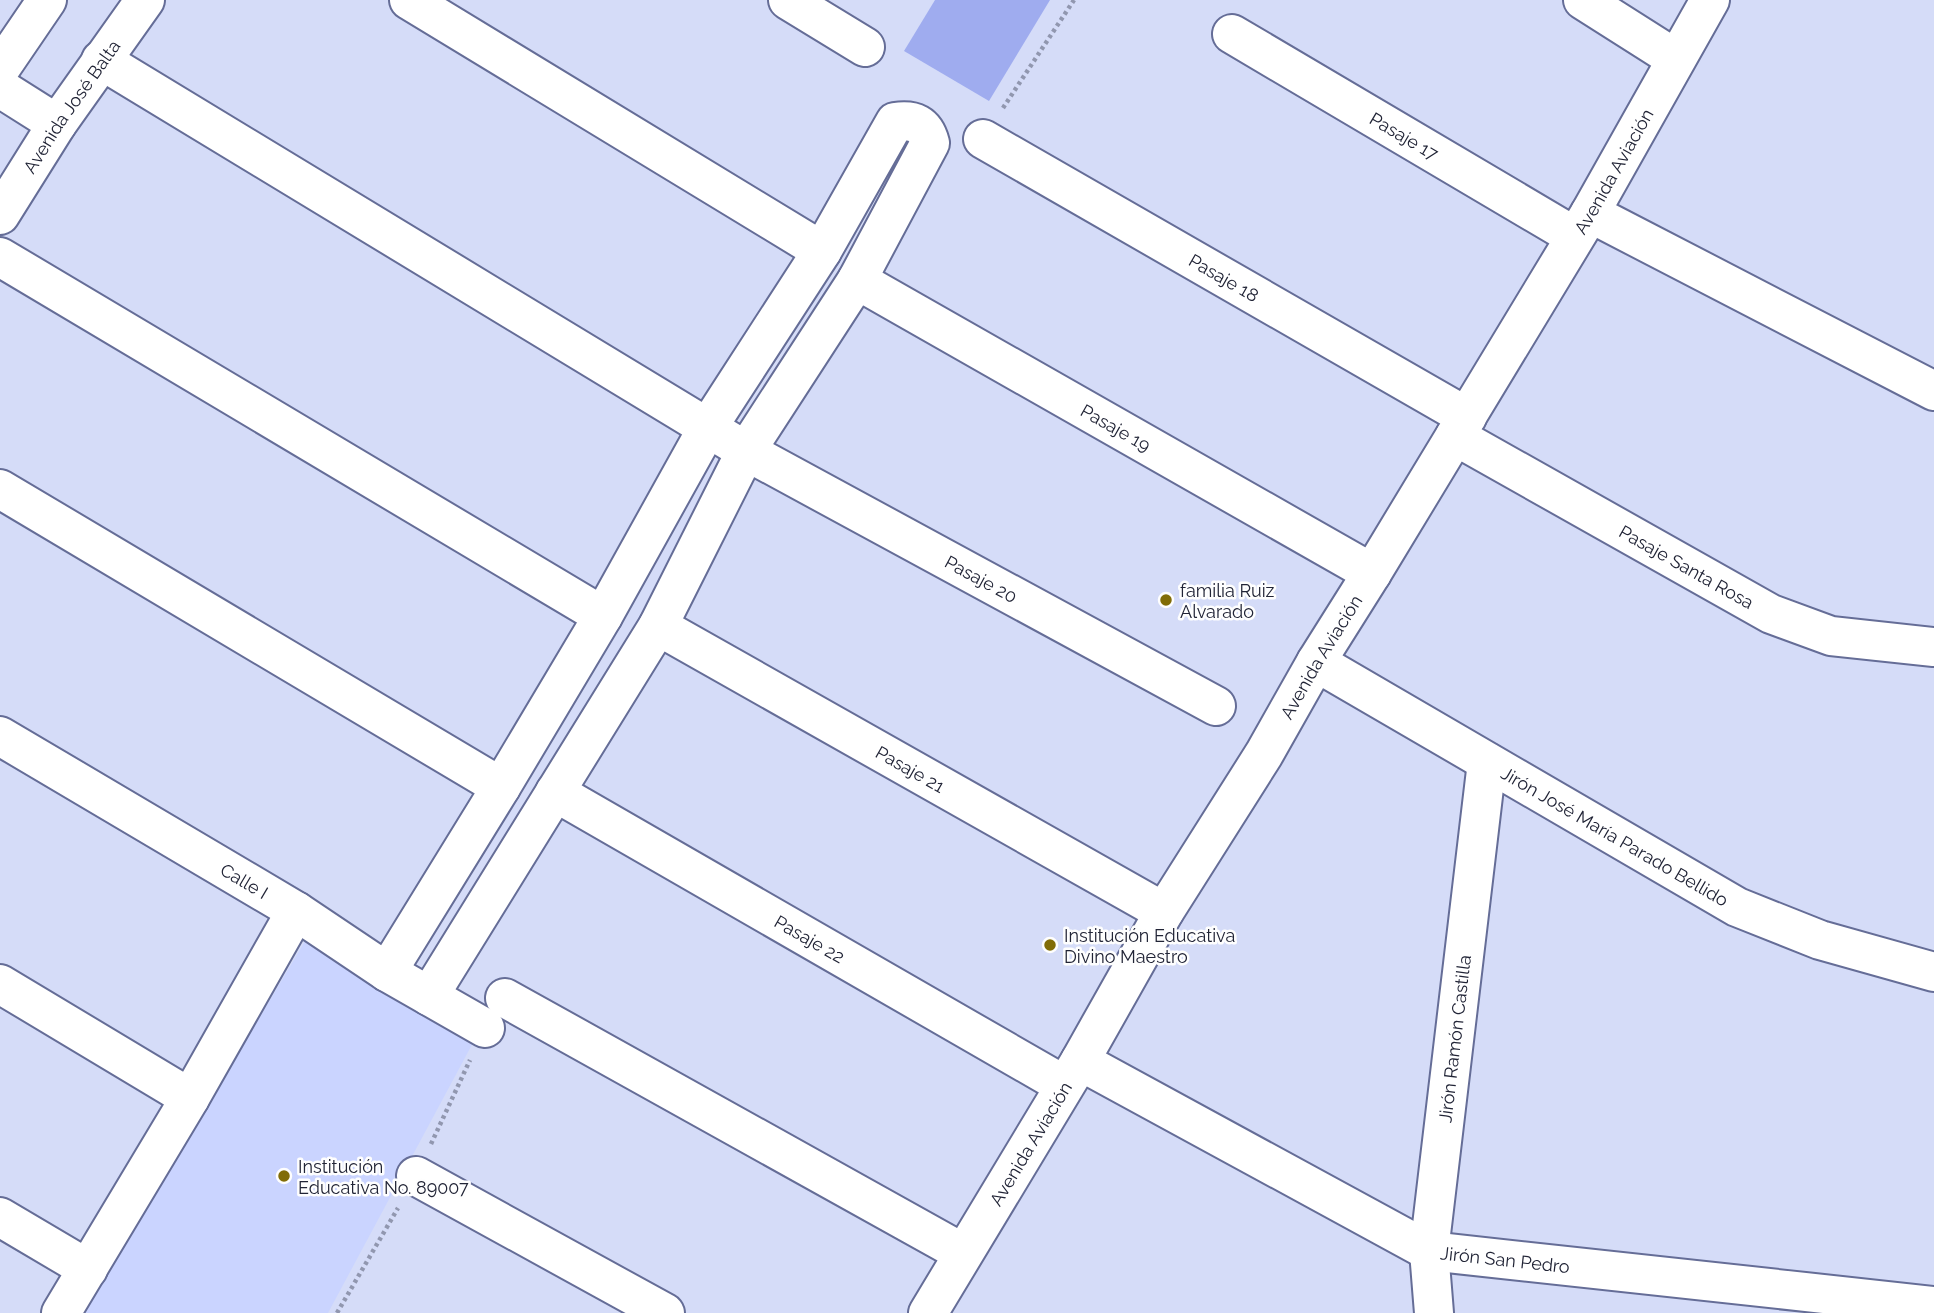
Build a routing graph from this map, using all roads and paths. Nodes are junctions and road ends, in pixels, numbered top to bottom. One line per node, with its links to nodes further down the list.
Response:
1 (47, 0): 12 (street)
2 (145, 0): 11 (street, Avenida José Balta)
3 (409, 0): 18 (street)
4 (788, 0): 9 (street)
5 (1074, 0): 15 (path)
6 (1583, 0): 10 (street)
7 (1710, 0): 10 (street, Avenida Aviación)
8 (1232, 34): 17 (street, Pasaje 17)
9 (865, 47)
10 (1676, 59): 17 (street, Avenida Aviación)
11 (101, 60): 14 (street, Avenida José Balta); 23 (street, Pasaje 20)
12 (0, 69)
13 (0, 88): 14 (street)
14 (57, 124): 16 (street, Avenida José Balta)
15 (983, 139): 22 (street, Pasaje 18)
16 (0, 215)
17 (1582, 224): 21 (street, Pasaje 17); 22 (street, Avenida Aviación)
18 (822, 251): 20 (street); 23 (street)
19 (0, 257): 27 (street)
20 (857, 280): 24 (street); 26 (street, Pasaje 19)
21 (1934, 391)
22 (1461, 426): 26 (street, Avenida Aviación); 29 (street, Pasaje Santa Rosa)
23 (708, 427): 24 (street, Pasaje 20); 27 (street)
24 (746, 451): 28 (street); 31 (street, Pasaje 20)
25 (0, 489): 34 (street)
26 (1372, 573): 30 (street, Avenida Aviación)
27 (603, 616): 34 (street)
28 (657, 626): 35 (street); 37 (street, Pasaje 21)
29 (1934, 647)
30 (1315, 662): 33 (street, Jirón José María Parado Bellido); 37 (street, Avenida Aviación)
31 (1216, 706)
32 (0, 736): 36 (street, Calle I)
33 (1487, 762): 39 (street, Jirón José María Parado Bellido); 46 (street, Jirón Ramón Castilla)
34 (501, 787): 38 (street)
35 (555, 792): 41 (street); 42 (street, Pasaje 22)
36 (296, 911): 38 (street, Calle I); 43 (street)
37 (1164, 912): 42 (street, Avenida Aviación)
38 (387, 972): 41 (street, Calle I)
39 (1934, 972)
40 (0, 984): 43 (street)
41 (429, 996): 47 (street, Calle I)
42 (1072, 1073): 46 (street, Jirón San Pedro); 47 (street, Avenida Aviación)
43 (190, 1098): 48 (street)
44 (416, 1176): 51 (street)
45 (0, 1217): 48 (street)
46 (1429, 1251): 49 (street, Jirón San Pedro); 53 (street, Jirón Ramón Castilla)
47 (962, 1253): 52 (street, Avenida Aviación)
48 (88, 1269): 50 (street)
49 (1934, 1306)
50 (61, 1313)
51 (665, 1313)
52 (928, 1313)
53 (1434, 1313)

